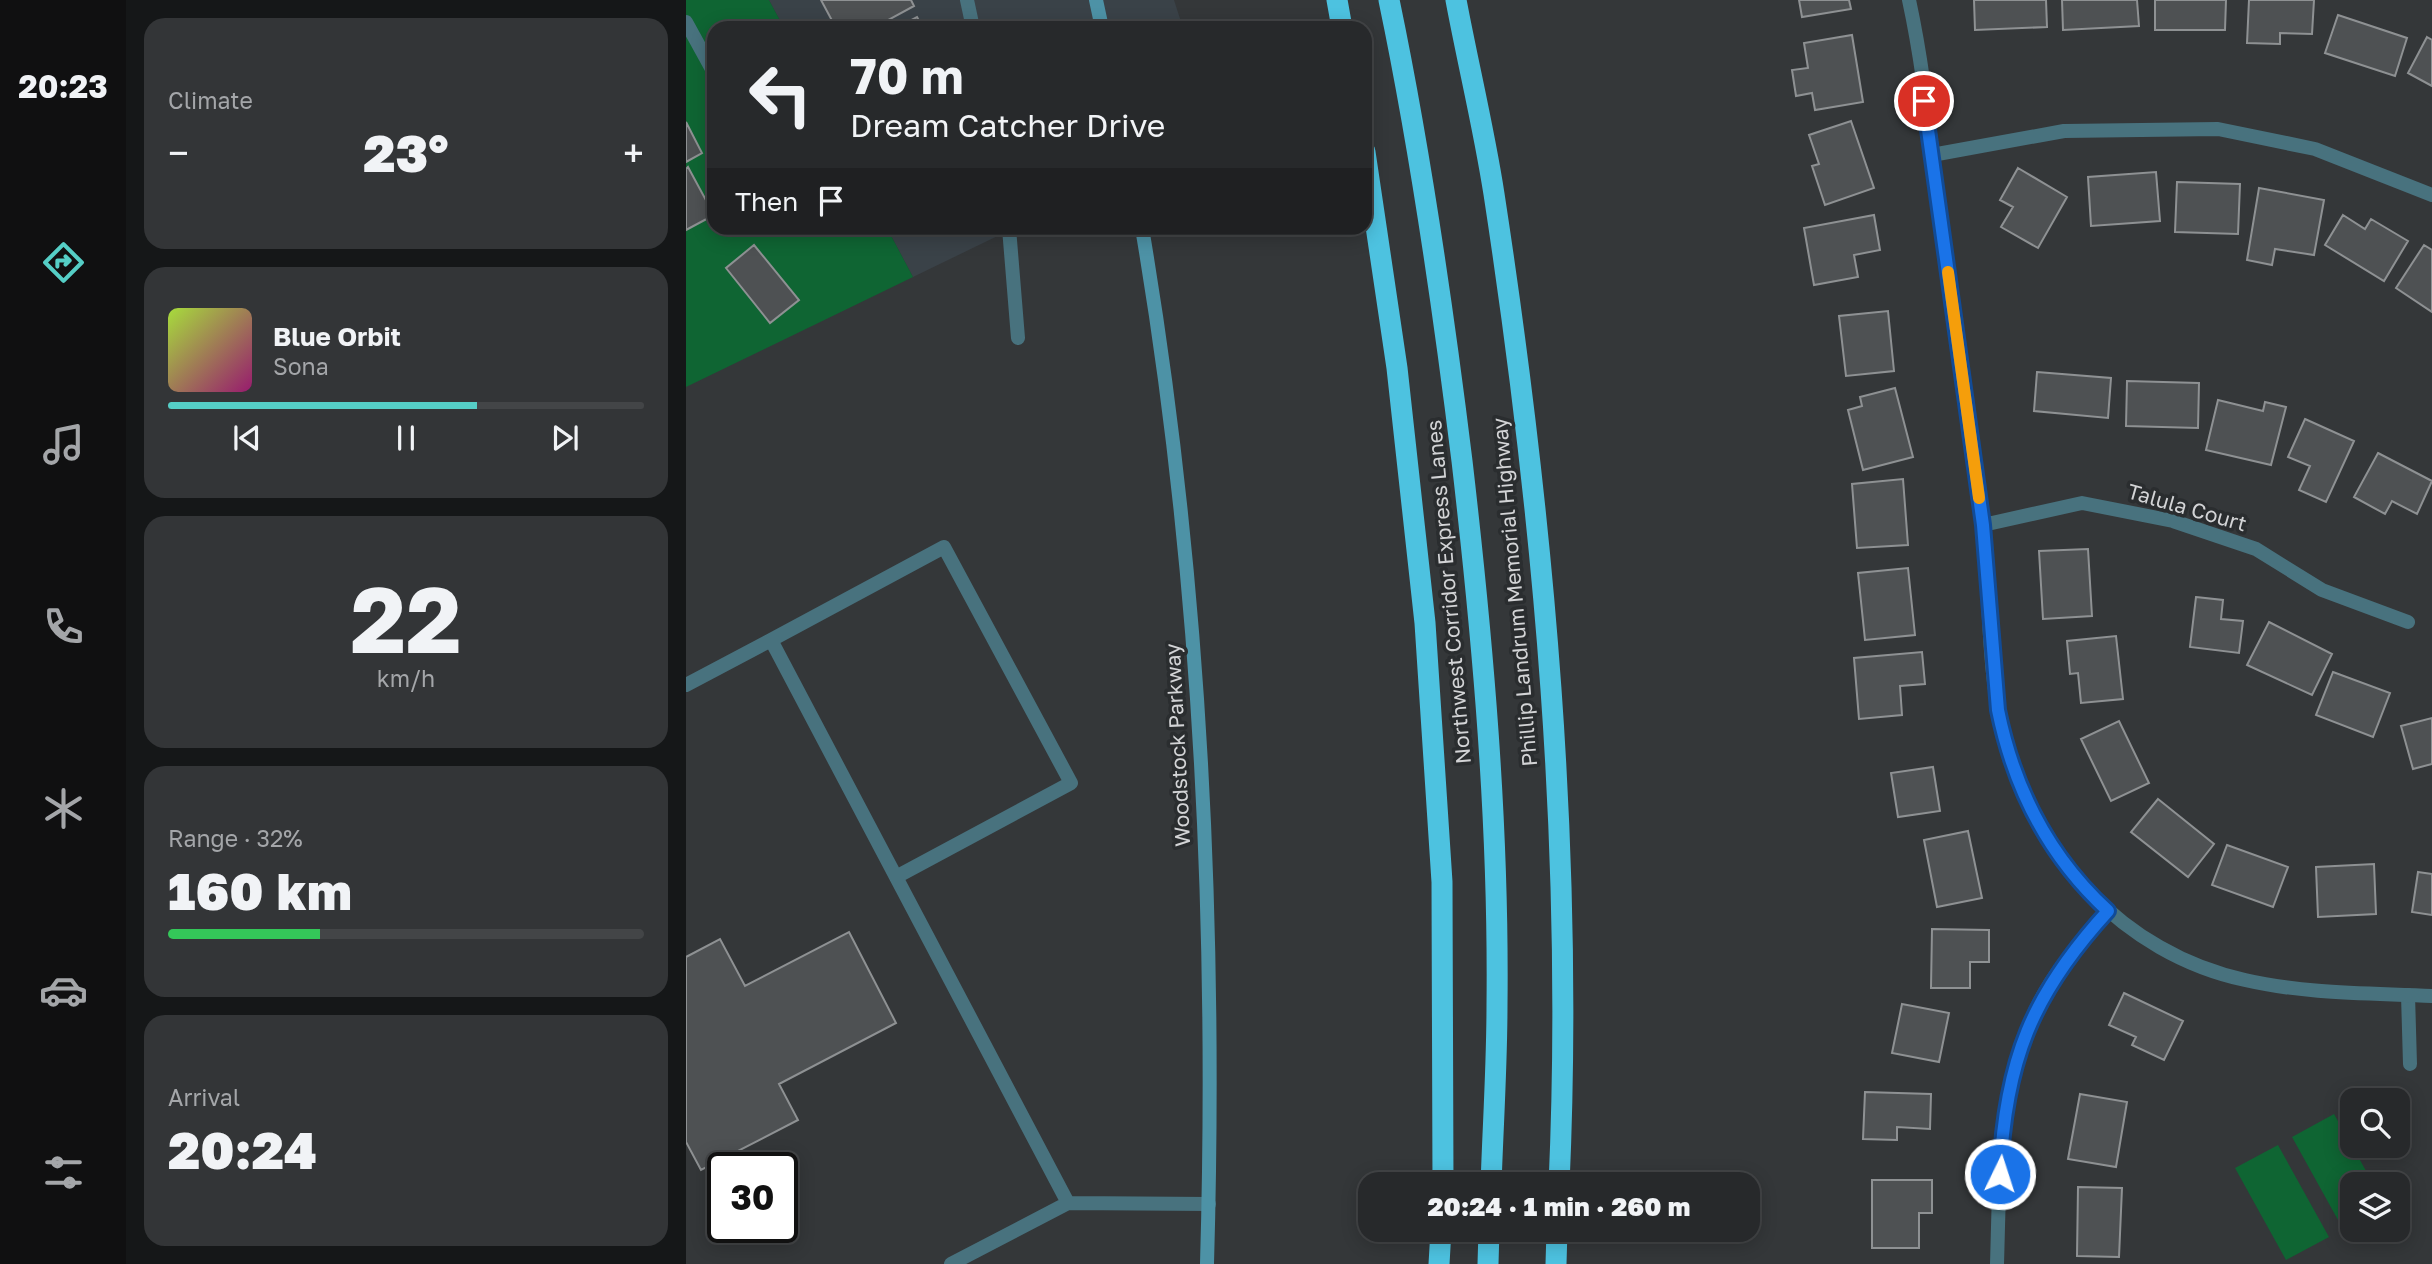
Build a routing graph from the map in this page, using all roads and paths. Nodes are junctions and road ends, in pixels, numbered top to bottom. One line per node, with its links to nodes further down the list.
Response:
1 (967, 0): 7 (street)
2 (1096, 0): 8 (main road)
3 (1337, 0): 9 (highway)
4 (1390, 0): 28 (highway, Northwest Corridor Express Lanes)
5 (1456, 0): 29 (highway, Phillip Landrum Memorial Highway)
6 (1909, 0): 12 (street)
7 (972, 21)
8 (1100, 21)
9 (1341, 21)
10 (686, 22): 11 (street)
11 (707, 60)
12 (1932, 155): 13 (street); 18 (street)
13 (2432, 195)
14 (1372, 199): 27 (highway)
15 (1010, 235): 17 (street)
16 (1143, 235): 31 (main road, Woodstock Parkway)
17 (1018, 338)
18 (1983, 525): 19 (street, Talula Court); 23 (street)
19 (2408, 622)
20 (771, 640): 21 (street); 22 (street); 22 (street)
21 (686, 685)
22 (896, 877): 30 (street)
23 (2108, 911): 24 (street); 40 (street)
24 (2408, 995): 25 (street); 26 (street)
25 (2432, 996)
26 (2410, 1064)
27 (1443, 1172)
28 (1491, 1172)
29 (1559, 1172)
30 (1068, 1203): 31 (street); 35 (street)
31 (1209, 1204): 36 (main road, Woodstock Parkway)
32 (1440, 1242): 37 (highway)
33 (1489, 1242): 38 (highway)
34 (1557, 1242): 39 (highway)
35 (951, 1264)
36 (1207, 1264)
37 (1439, 1264)
38 (1488, 1264)
39 (1556, 1264)
40 (1997, 1264)

